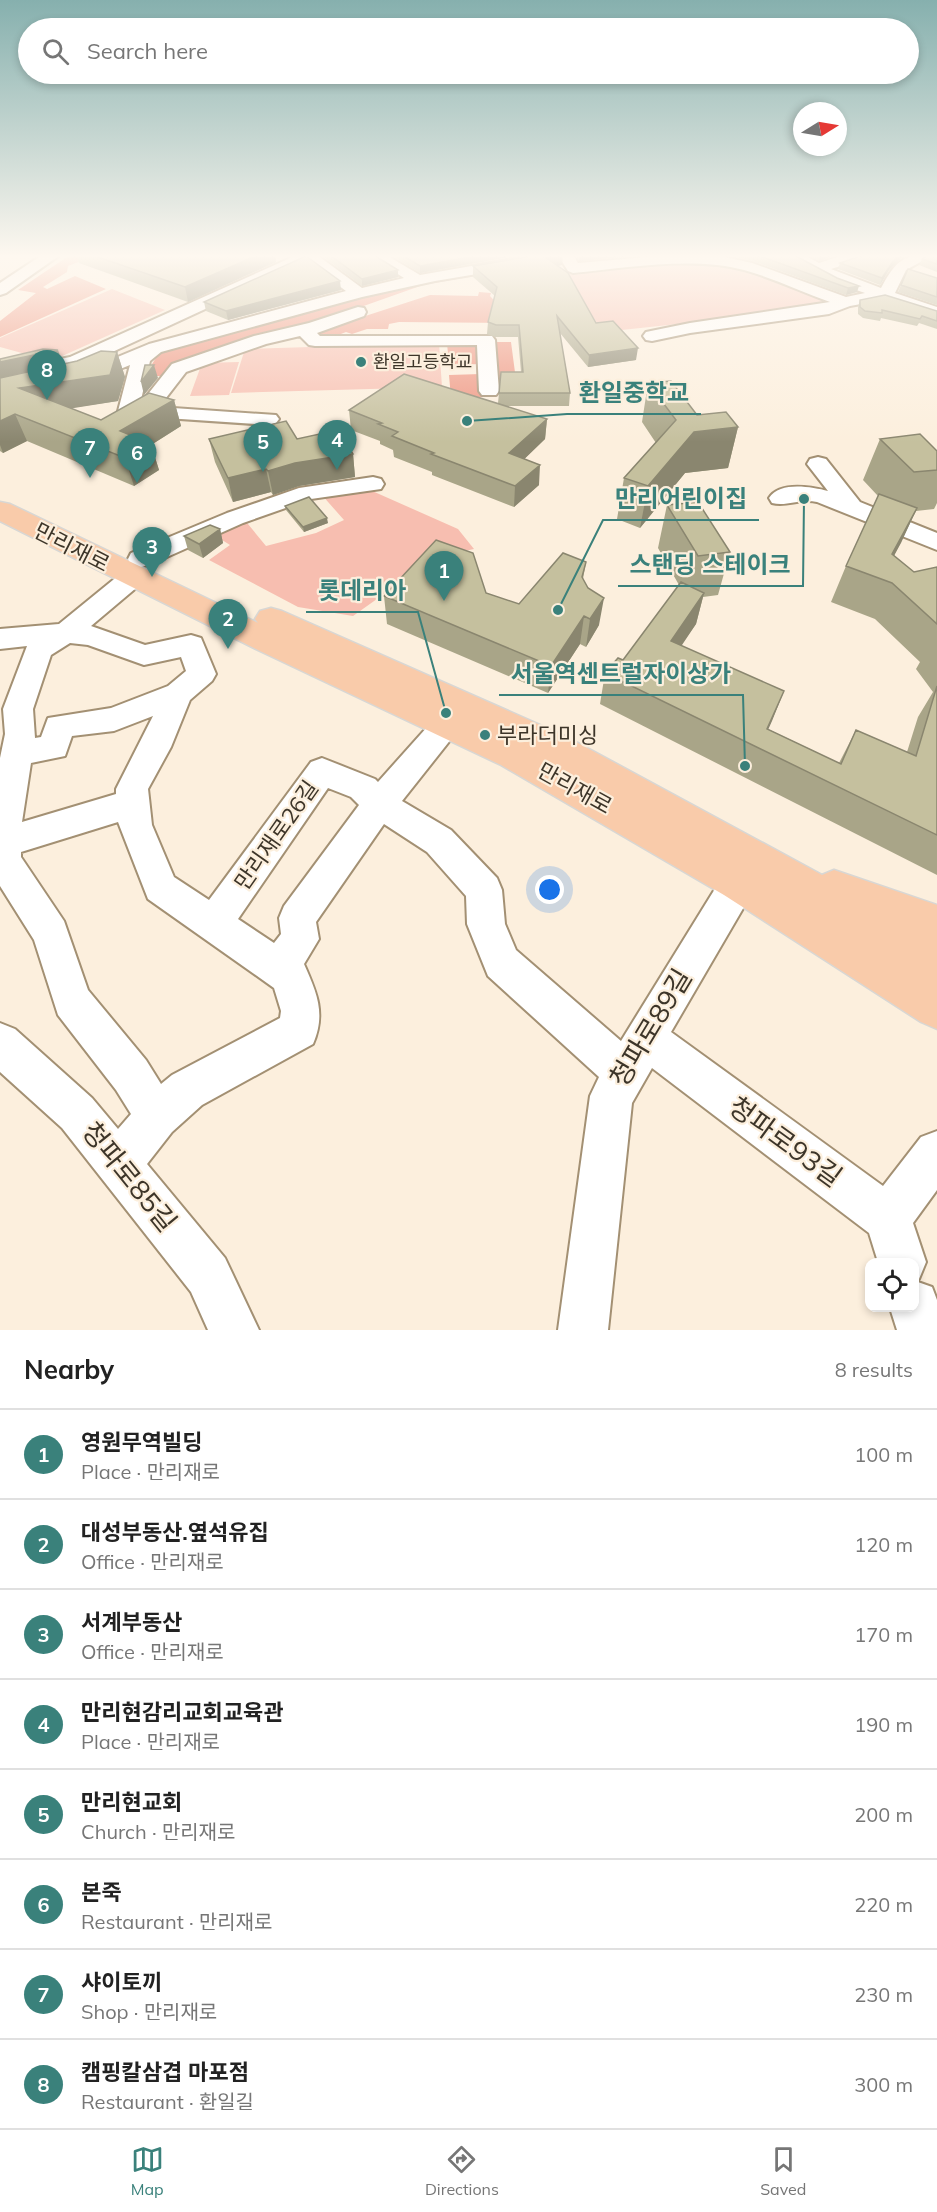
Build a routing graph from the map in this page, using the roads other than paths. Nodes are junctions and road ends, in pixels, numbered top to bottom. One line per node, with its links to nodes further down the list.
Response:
1 (174, 317): 8 (street)
2 (268, 317): 7 (street)
3 (342, 317): 5 (street)
4 (770, 317): 6 (street)
5 (314, 327): 10 (street); 11 (street)
6 (652, 336)
7 (149, 351): 9 (street); 11 (street)
8 (0, 369)
9 (70, 382)
10 (489, 391)
11 (144, 412): 12 (street)
12 (269, 419)
13 (818, 464): 17 (street)
14 (373, 484): 20 (street)
15 (0, 487): 20 (main road, 만리재로)
16 (780, 498): 17 (street)
17 (852, 507): 19 (street)
18 (0, 510): 20 (main road, 만리재로)
19 (937, 542)
20 (137, 568): 21 (street); 24 (main road, 만리재로); 30 (main road, 만리재로)
21 (66, 633): 22 (street); 23 (street); 25 (street)
22 (0, 639)
23 (178, 694): 25 (street); 27 (street)
24 (448, 724): 28 (street); 31 (main road, 만리재로)
25 (17, 753): 26 (street)
26 (4, 796): 29 (street)
27 (134, 803): 29 (street); 33 (street)
28 (379, 804): 33 (street, 만리재로26길); 35 (street); 39 (street, 청파로93길)
29 (4, 842): 40 (street)
30 (796, 881): 32 (main road); 34 (main road); 36 (main road, 만리재로)
31 (739, 882): 34 (main road, 만리재로); 39 (street, 청파로89길)
32 (937, 924)
33 (213, 925): 35 (street)
34 (859, 956): 37 (main road, 만리재로)
35 (278, 968): 40 (street)
36 (937, 970)
37 (937, 1006)
38 (0, 1044): 42 (street, 청파로85길)
39 (636, 1056): 43 (street, 청파로93길); 47 (street, 청파로89길)
40 (157, 1117): 42 (street)
41 (937, 1153): 43 (street)
42 (118, 1164): 46 (street, 청파로85길)
43 (888, 1218): 44 (street)
44 (900, 1258)
45 (917, 1312): 48 (street)
46 (234, 1330)
47 (583, 1330)
48 (922, 1330)

